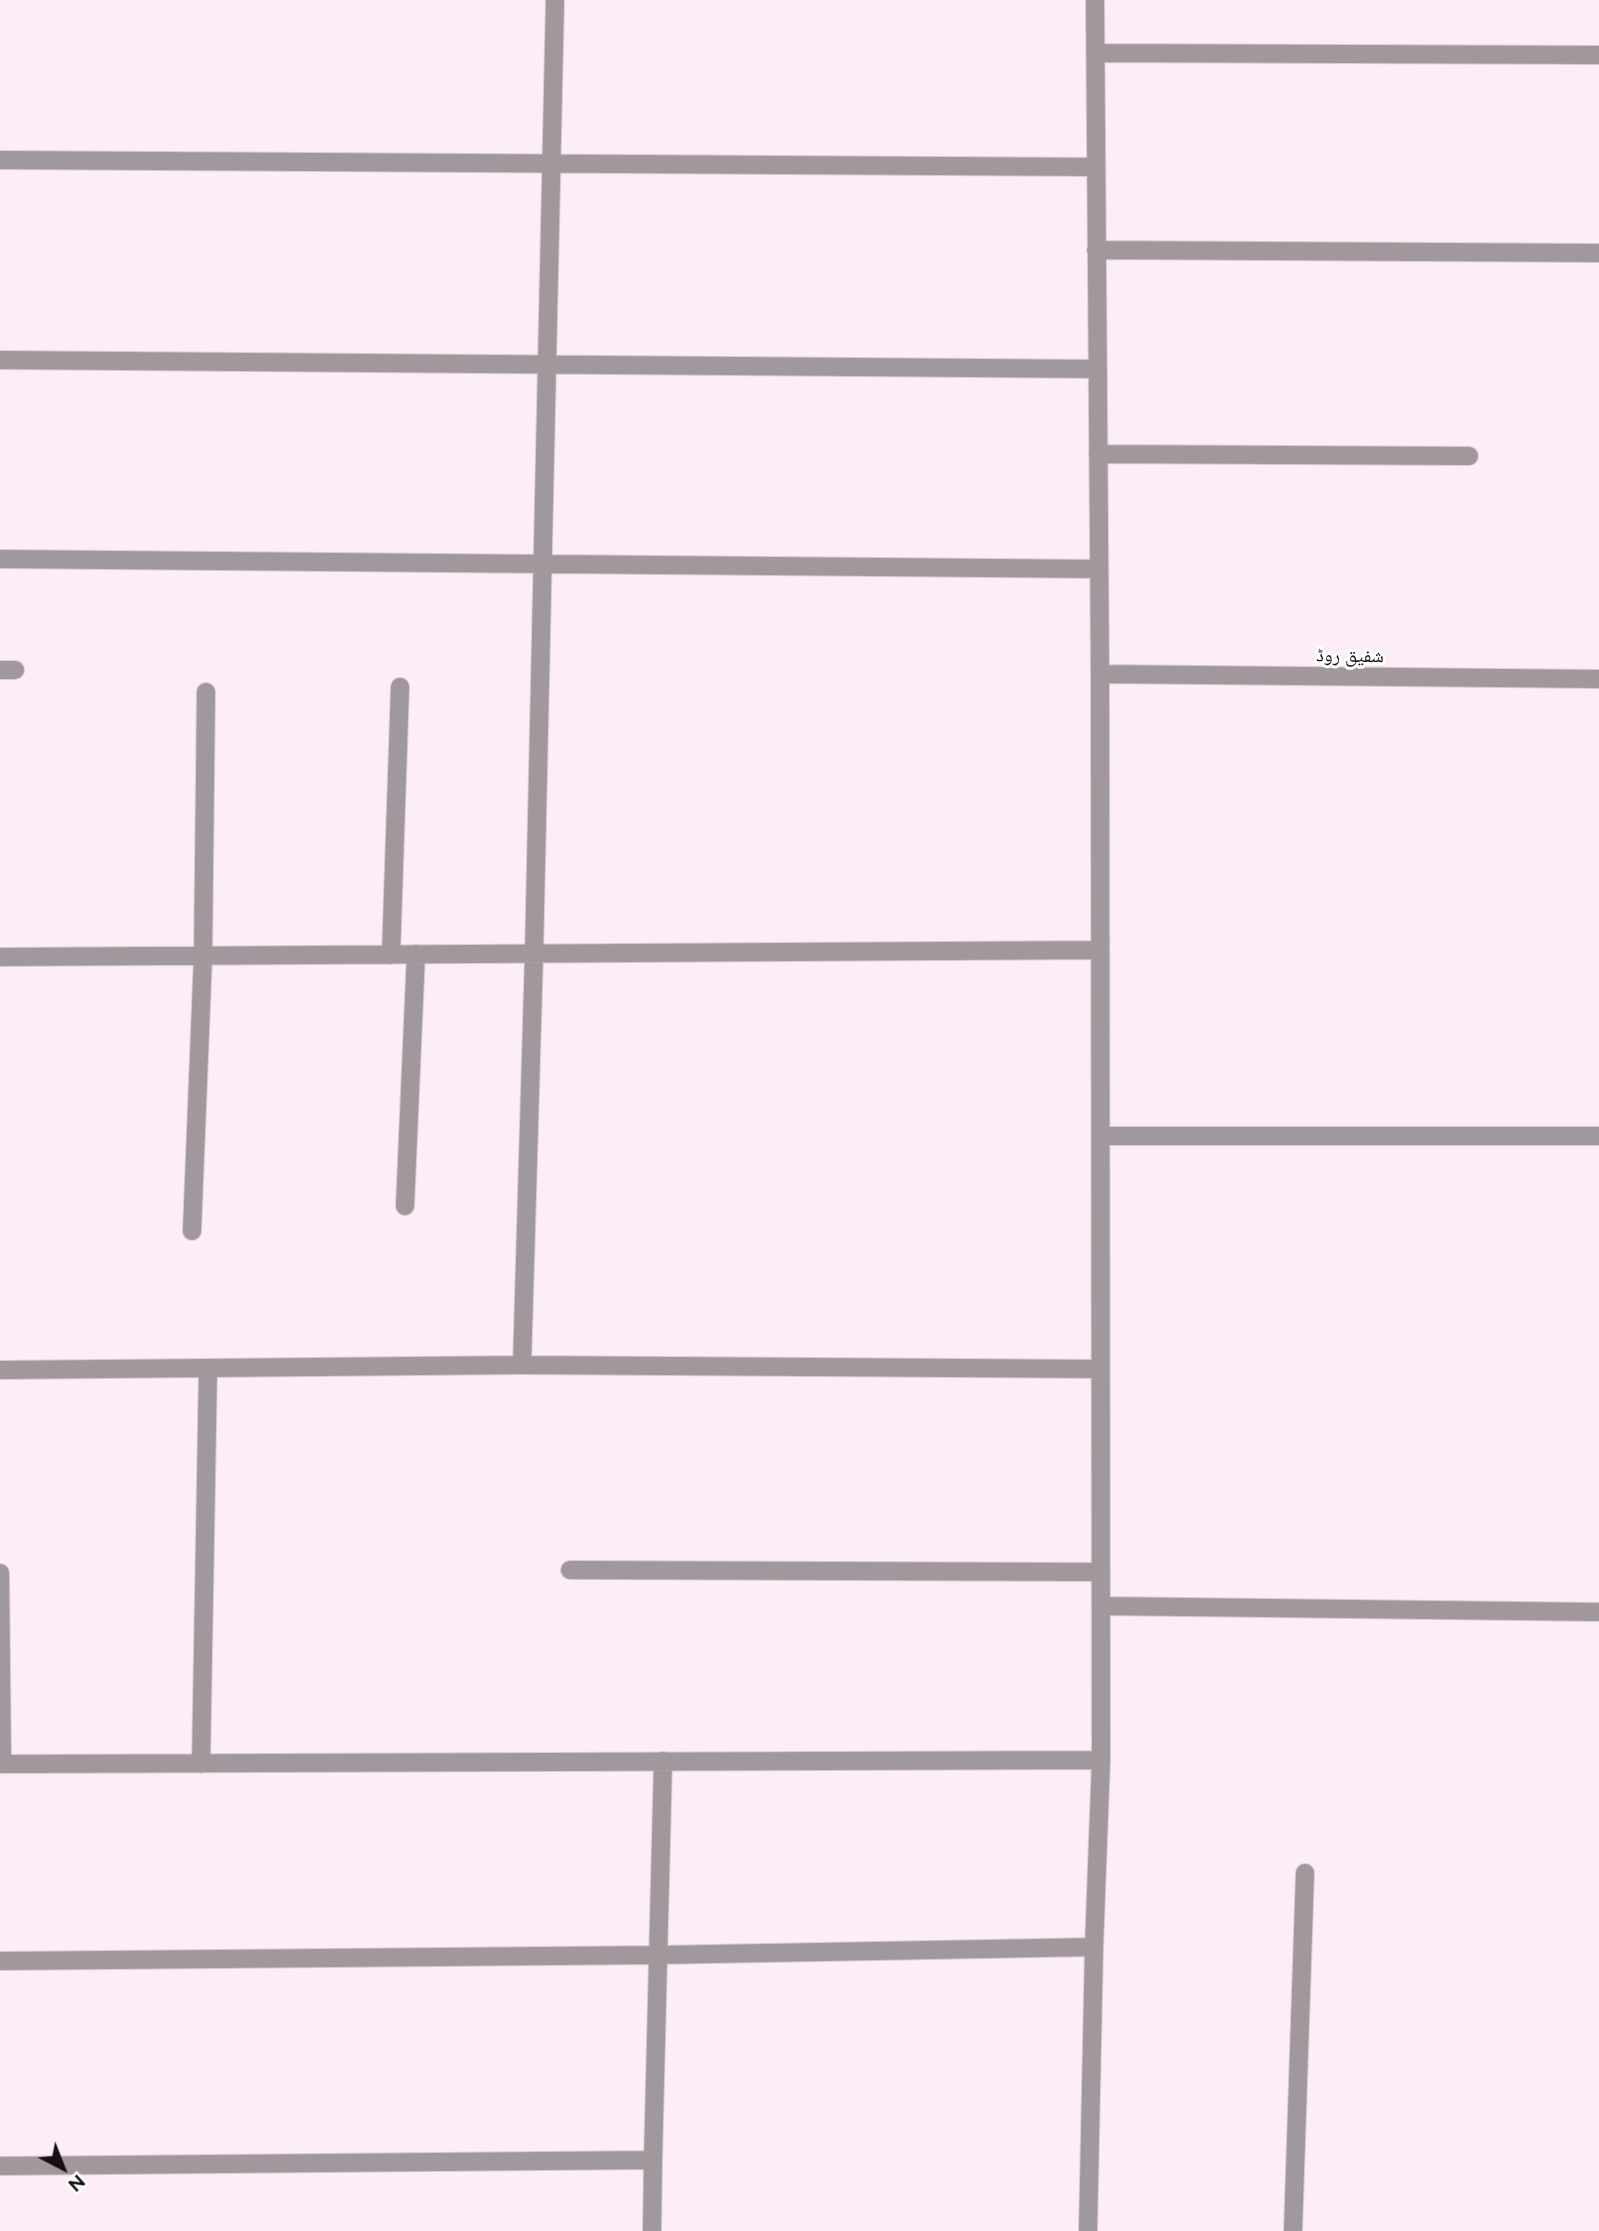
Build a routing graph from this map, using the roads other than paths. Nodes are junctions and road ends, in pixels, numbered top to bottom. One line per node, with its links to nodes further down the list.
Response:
1 (555, 0): 6 (street)
2 (1095, 0): 3 (street)
3 (1095, 52): 4 (street); 7 (street)
4 (1599, 55)
5 (0, 160): 6 (street)
6 (552, 163): 7 (street); 11 (street)
7 (1096, 167): 8 (street)
8 (1096, 250): 9 (street); 12 (street)
9 (1599, 253)
10 (0, 360): 11 (street)
11 (547, 364): 12 (street); 16 (street)
12 (1098, 369): 13 (street)
13 (1098, 454): 14 (street); 17 (street)
14 (1469, 456)
15 (0, 559): 16 (street)
16 (542, 564): 17 (street); 24 (street)
17 (1099, 569): 18 (street)
18 (1100, 674): 19 (street, شفیق روڈ); 22 (street)
19 (1599, 679)
20 (400, 687): 25 (street)
21 (206, 692): 26 (street)
22 (1100, 950): 24 (street); 28 (street)
23 (416, 954): 24 (street); 25 (street); 30 (street)
24 (534, 954): 32 (street)
25 (391, 955): 26 (street)
26 (203, 956): 27 (street); 31 (street)
27 (0, 957)
28 (1101, 1136): 29 (street); 34 (street)
29 (1599, 1136)
30 (405, 1206)
31 (192, 1231)
32 (522, 1365): 33 (street); 34 (street)
33 (208, 1368): 35 (street); 44 (street)
34 (1100, 1368): 37 (street)
35 (0, 1370)
36 (570, 1570): 37 (street)
37 (1100, 1572): 39 (street)
38 (0, 1573): 43 (street)
39 (1101, 1606): 40 (street); 41 (street)
40 (1599, 1612)
41 (1101, 1760): 42 (street); 46 (street)
42 (663, 1762): 44 (street); 47 (street)
43 (1, 1764): 44 (street)
44 (201, 1764)
45 (1305, 1873): 53 (street)
46 (1094, 1947): 47 (street); 52 (street)
47 (659, 1955): 48 (street); 49 (street)
48 (0, 1961)
49 (653, 2160): 50 (street); 51 (street)
50 (0, 2166)
51 (652, 2231)
52 (1088, 2231)
53 (1293, 2231)

